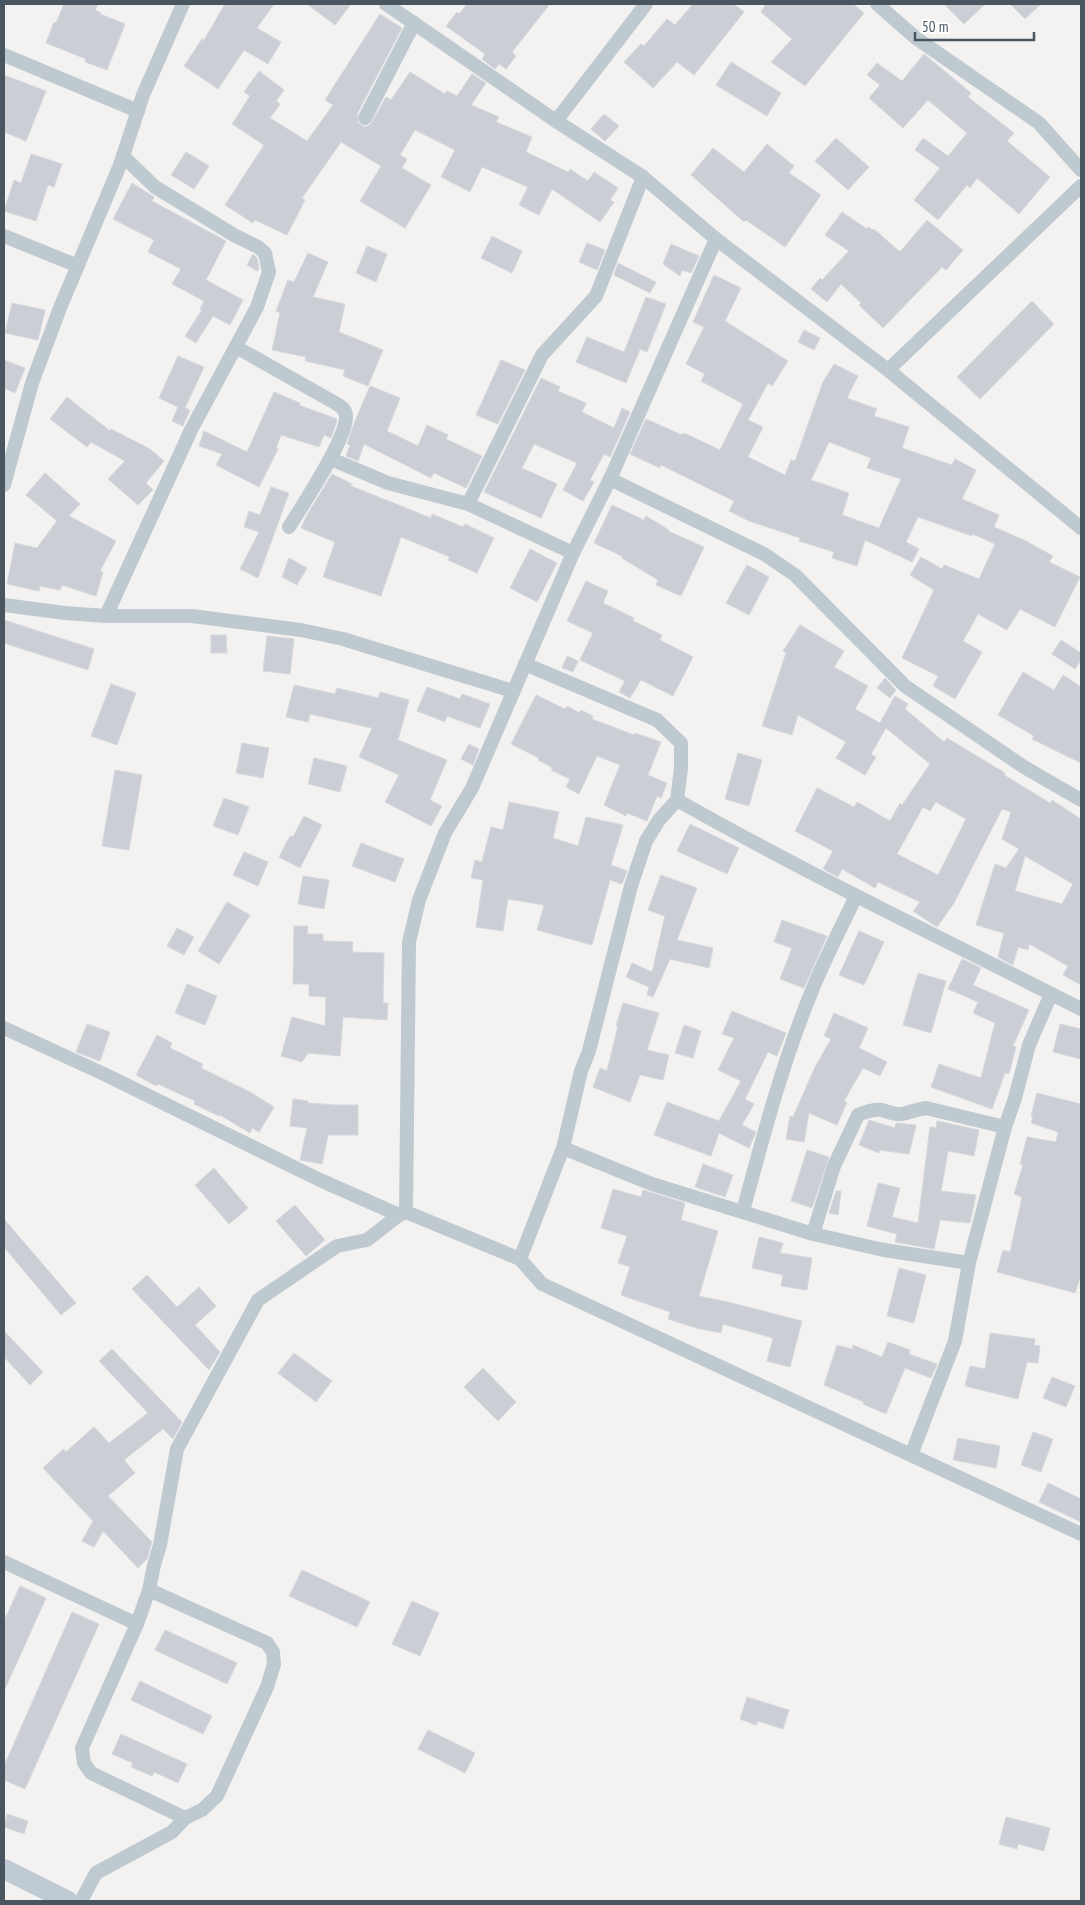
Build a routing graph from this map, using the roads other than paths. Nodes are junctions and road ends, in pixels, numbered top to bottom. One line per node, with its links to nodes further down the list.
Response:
1 (183, 4): 7 (street)
2 (386, 4): 5 (street)
3 (646, 4): 9 (street)
4 (877, 4): 11 (street)
5 (414, 23): 8 (street); 9 (street)
6 (4, 55): 7 (street)
7 (138, 111): 10 (street)
8 (365, 118)
9 (556, 121): 12 (street)
10 (123, 156): 16 (street); 17 (street)
11 (1081, 170)
12 (642, 177): 15 (street); 22 (street)
13 (1081, 186): 18 (street)
14 (4, 236): 16 (street)
15 (716, 239): 18 (street); 20 (street)
16 (78, 266): 21 (street)
17 (236, 347): 19 (street); 27 (street)
18 (888, 370): 24 (street)
19 (331, 459): 22 (street); 23 (street)
20 (610, 479): 25 (street); 31 (street)
21 (4, 485)
22 (468, 504): 25 (street)
23 (289, 528)
24 (1081, 528)
25 (573, 553): 28 (street)
26 (4, 605): 27 (street)
27 (106, 616): 29 (street)
28 (525, 664): 29 (street); 30 (street)
29 (513, 691): 39 (street)
30 (677, 800): 32 (street); 37 (street)
31 (1081, 800)
32 (856, 896): 33 (street); 38 (street)
33 (1051, 994): 34 (street); 36 (street)
34 (1081, 1009)
35 (4, 1028): 39 (street)
36 (1005, 1127): 40 (street); 42 (street)
37 (563, 1148): 38 (street); 41 (street)
38 (743, 1211): 40 (street)
39 (403, 1213): 41 (street); 46 (street)
40 (813, 1234): 42 (street)
41 (520, 1259): 43 (street)
42 (969, 1263): 43 (street)
43 (911, 1455): 44 (street)
44 (1081, 1534)
45 (4, 1562): 47 (street)
46 (149, 1590): 47 (street); 48 (street)
47 (136, 1624): 48 (street)
48 (185, 1818): 51 (street)
49 (4, 1869): 50 (main road)
50 (68, 1901)
51 (81, 1901)

